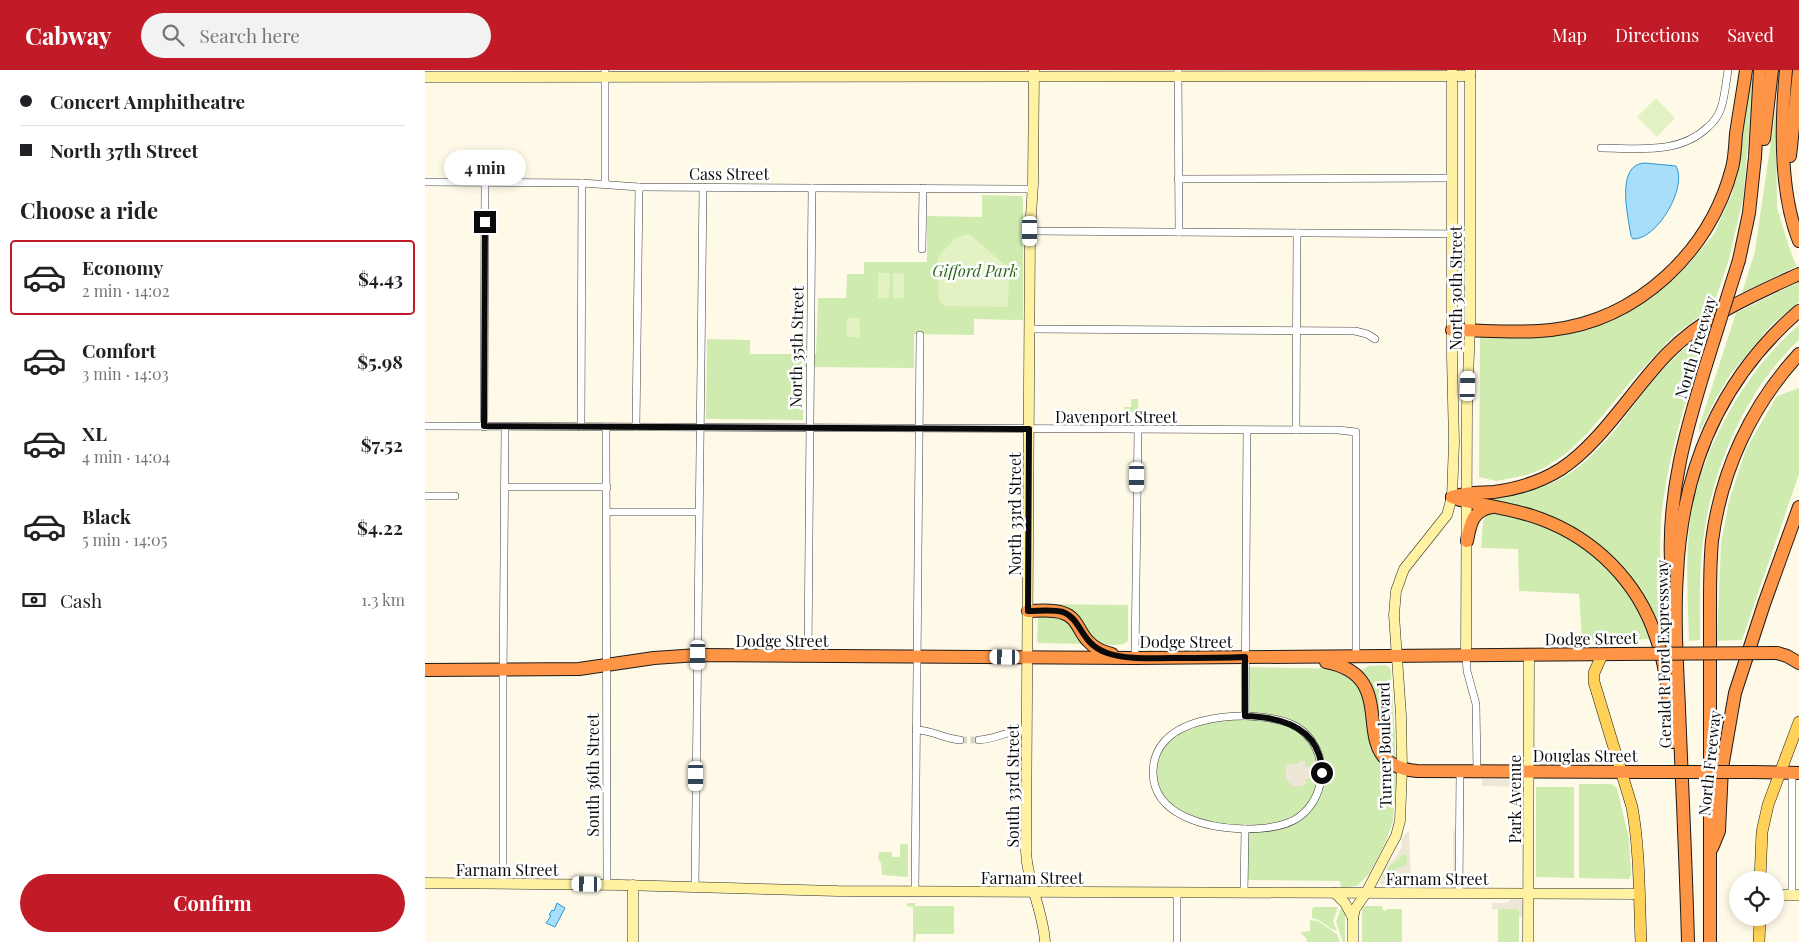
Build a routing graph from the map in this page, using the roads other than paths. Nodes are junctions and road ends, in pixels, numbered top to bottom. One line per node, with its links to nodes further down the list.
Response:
1 (1728, 70): 14 (street)
2 (1746, 70): 39 (highway)
3 (1760, 70): 27 (highway, North Freeway)
4 (1772, 70): 27 (highway)
5 (1786, 70): 26 (highway)
6 (1799, 71): 26 (highway)
7 (605, 73): 8 (street); 13 (street); 20 (street)
8 (885, 73): 9 (street)
9 (1034, 73): 10 (street); 25 (street, North 33rd Street)
10 (1178, 73): 11 (street); 16 (street)
11 (1452, 73): 12 (street); 15 (street, North 30th Street)
12 (1470, 73): 32 (street, North 30th Street)
13 (425, 77)
14 (1601, 148)
15 (1452, 178): 16 (street); 31 (street, North 30th Street)
16 (1178, 179): 29 (street)
17 (425, 182): 18 (street, Cass Street)
18 (485, 182): 19 (street, Cass Street); 45 (street)
19 (582, 182): 20 (street, Cass Street); 47 (street)
20 (605, 184): 21 (street, Cass Street)
21 (639, 187): 22 (street, Cass Street); 49 (street)
22 (703, 187): 23 (street, Cass Street); 50 (street)
23 (811, 188): 24 (street, Cass Street); 51 (street, North 35th Street)
24 (923, 188): 25 (street, Cass Street); 34 (street)
25 (1032, 189): 28 (street, North 33rd Street)
26 (1789, 198): 33 (highway)
27 (1749, 213): 69 (highway, North Freeway, bridge)
28 (1030, 231): 29 (street); 37 (street, North 33rd Street)
29 (1179, 232): 30 (street)
30 (1297, 233): 31 (street); 40 (street)
31 (1452, 234): 32 (street); 38 (street, North 30th Street)
32 (1470, 234): 39 (street, North 30th Street)
33 (1799, 241)
34 (922, 250)
35 (1799, 274): 62 (highway)
36 (1799, 310): 69 (highway, Gerald R Ford Expressway)
37 (1030, 330): 40 (street); 53 (street, North 33rd Street)
38 (1452, 330): 39 (highway); 61 (street, North 30th Street)
39 (1470, 330): 62 (street, North 30th Street)
40 (1297, 331): 42 (street); 56 (street)
41 (920, 335): 52 (street)
42 (1375, 339)
43 (1799, 354): 104 (highway)
44 (425, 426): 45 (street, Davenport Street)
45 (484, 426): 46 (street, Davenport Street)
46 (505, 427): 47 (street, Davenport Street); 57 (street)
47 (581, 427): 48 (street, Davenport Street)
48 (606, 427): 49 (street, Davenport Street); 58 (street, South 36th Street)
49 (636, 427): 50 (street, Davenport Street)
50 (700, 427): 51 (street, Davenport Street); 66 (street)
51 (809, 428): 52 (street, Davenport Street); 75 (street, North 35th Street)
52 (919, 428): 53 (street, Davenport Street); 76 (street)
53 (1029, 429): 54 (street, Davenport Street); 68 (street, North 33rd Street)
54 (1137, 430): 55 (street, Davenport Street); 83 (street)
55 (1247, 430): 56 (street, Davenport Street); 81 (street)
56 (1296, 430): 82 (street, Davenport Street)
57 (505, 487): 58 (street); 88 (street)
58 (607, 487): 65 (street, South 36th Street)
59 (425, 496): 60 (street)
60 (455, 496)
61 (1452, 497): 62 (highway); 78 (street, North 30th Street)
62 (1467, 497): 63 (highway); 67 (street, North 30th Street)
63 (1494, 507): 67 (highway); 103 (highway)
64 (1799, 507): 104 (highway, North Freeway)
65 (607, 512): 66 (street); 86 (street, South 36th Street)
66 (699, 512): 72 (street)
67 (1467, 541): 79 (street, North 30th Street)
68 (1028, 611): 80 (street, North 33rd Street); 83 (highway)
69 (1676, 634): 103 (highway, Gerald R Ford Expressway)
70 (1799, 653): 71 (highway, Dodge Street)
71 (1777, 654): 74 (highway, Dodge Street, bridge); 85 (highway)
72 (698, 655): 75 (highway, Dodge Street); 86 (highway, Dodge Street); 110 (street)
73 (1529, 655): 74 (highway, Dodge Street); 79 (highway, Dodge Street); 99 (street, Park Avenue)
74 (1602, 655): 100 (main road)
75 (808, 656): 76 (highway, Dodge Street)
76 (917, 656): 80 (highway, Dodge Street); 92 (street)
77 (1377, 656): 78 (highway, Dodge Street); 82 (highway, Dodge Street); 89 (highway)
78 (1396, 656): 79 (highway, Dodge Street); 96 (street, Turner Boulevard)
79 (1466, 656): 98 (street)
80 (1027, 657): 83 (highway, Dodge Street); 93 (street, South 33rd Street)
81 (1245, 657): 83 (highway, Dodge Street); 84 (highway, Dodge Street); 90 (street)
82 (1356, 657): 84 (highway, Dodge Street)
83 (1131, 658)
84 (1298, 658): 89 (highway)
85 (1799, 663)
86 (607, 665): 88 (highway, Dodge Street); 108 (street, South 36th Street)
87 (425, 670): 88 (highway, Dodge Street)
88 (504, 670): 107 (street)
89 (1361, 680): 96 (highway)
90 (1245, 716): 102 (street); 102 (street)
91 (1799, 722): 101 (main road)
92 (916, 730): 94 (street); 111 (street)
93 (1027, 730): 95 (street); 112 (street, South 33rd Street)
94 (960, 740)
95 (979, 740)
96 (1402, 769): 97 (highway, Douglas Street); 116 (street, Turner Boulevard)
97 (1460, 771): 98 (highway, Douglas Street); 117 (street)
98 (1477, 772): 99 (highway, Douglas Street)
99 (1529, 772): 100 (highway, Douglas Street); 118 (street, Park Avenue)
100 (1622, 772): 101 (highway, Douglas Street, bridge); 119 (main road)
101 (1790, 773): 105 (main road); 120 (street)
102 (1245, 829): 114 (street)
103 (1685, 846): 129 (highway, Gerald R Ford Expressway)
104 (1710, 852): 130 (highway)
105 (1760, 871)
106 (425, 883): 107 (street, Farnam Street)
107 (503, 883): 108 (street, Farnam Street)
108 (607, 884): 109 (street, Farnam Street)
109 (633, 885): 110 (street, Farnam Street); 124 (street)
110 (695, 887): 111 (street, Farnam Street)
111 (915, 891): 112 (street, Farnam Street)
112 (1034, 892): 113 (street, Farnam Street); 125 (street, South 33rd Street)
113 (1177, 892): 114 (street, Farnam Street); 123 (street)
114 (1244, 893): 115 (street, Farnam Street)
115 (1335, 893): 116 (street, Farnam Street); 121 (street)
116 (1366, 893): 117 (street, Farnam Street); 121 (street, Turner Boulevard)
117 (1459, 893): 118 (street, Farnam Street)
118 (1529, 894): 119 (street, Farnam Street); 127 (street, Park Avenue)
119 (1639, 894): 128 (main road)
120 (1795, 895)
121 (1353, 918): 126 (street, Turner Boulevard)
122 (1760, 926): 131 (main road)
123 (1177, 940)
124 (633, 942)
125 (1045, 942)
126 (1353, 942)
127 (1528, 942)
128 (1641, 942)
129 (1689, 942)
130 (1710, 942)
131 (1759, 942)

